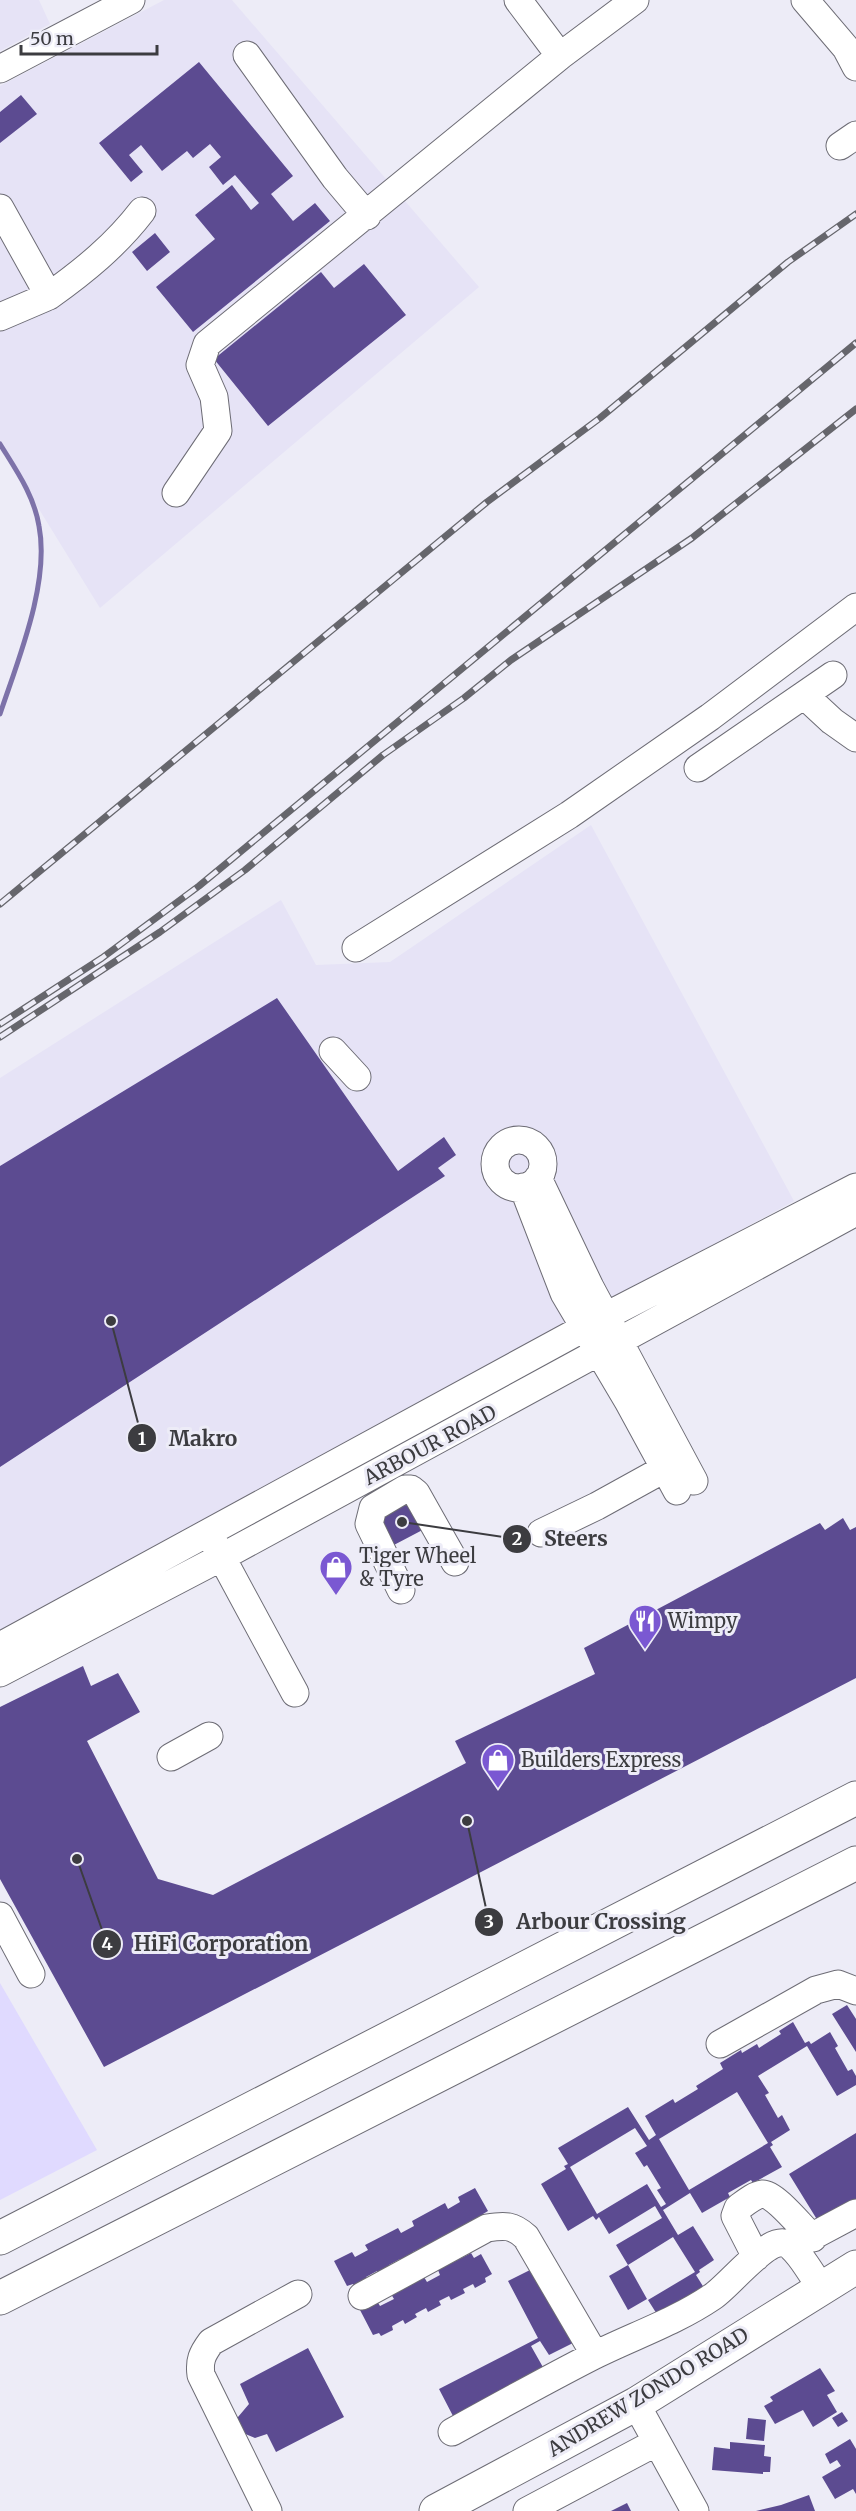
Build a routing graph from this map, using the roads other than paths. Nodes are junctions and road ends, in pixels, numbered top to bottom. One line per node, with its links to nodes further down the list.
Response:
1 (131, 0): 8 (street)
2 (518, 0): 6 (street)
3 (635, 0): 6 (street)
4 (805, 0): 7 (street)
5 (247, 55): 11 (street)
6 (560, 56): 11 (street)
7 (856, 67)
8 (0, 69)
9 (0, 208): 12 (street)
10 (142, 211): 12 (street)
11 (367, 216): 14 (street)
12 (49, 296): 13 (street)
13 (0, 317)
14 (176, 493)
15 (856, 607): 17 (street)
16 (833, 675): 18 (street)
17 (744, 692): 19 (street); 22 (street)
18 (804, 695): 19 (street); 20 (street)
19 (762, 724): 21 (street)
20 (856, 738)
21 (698, 768)
22 (356, 948)
23 (333, 1051): 24 (street)
24 (357, 1077)
25 (856, 1187): 29 (street, ARBOUR ROAD)
26 (491, 1196): 28 (street)
27 (856, 1212): 30 (street, ARBOUR ROAD)
28 (538, 1228): 29 (street); 29 (street)
29 (595, 1323): 30 (street); 31 (street, ARBOUR ROAD)
30 (609, 1348): 32 (street); 33 (street, ARBOUR ROAD)
31 (208, 1532): 33 (street); 36 (street, ARBOUR ROAD)
32 (541, 1533)
33 (222, 1557): 37 (street, ARBOUR ROAD); 38 (street)
34 (455, 1562): 35 (street)
35 (401, 1590)
36 (0, 1646)
37 (0, 1673)
38 (295, 1693)
39 (209, 1736): 40 (street)
40 (171, 1757)
41 (856, 1798): 48 (main road)
42 (856, 1863): 55 (main road)
43 (3, 1927): 44 (street)
44 (31, 1974)
45 (856, 1991): 46 (street)
46 (720, 2044)
47 (856, 2213): 49 (street)
48 (0, 2238)
49 (802, 2242): 50 (street); 50 (street); 52 (street)
50 (756, 2257): 56 (street)
51 (856, 2267): 52 (main road, ANDREW ZONDO ROAD)
52 (821, 2288): 57 (main road, ANDREW ZONDO ROAD)
53 (298, 2294): 60 (street)
54 (362, 2296): 56 (street)
55 (0, 2298)
56 (595, 2355): 58 (street)
57 (636, 2404): 59 (street); 61 (main road, ANDREW ZONDO ROAD)
58 (452, 2432)
59 (656, 2443): 62 (street); 63 (street)
60 (268, 2511)
61 (436, 2511)
62 (527, 2511)
63 (695, 2511)

